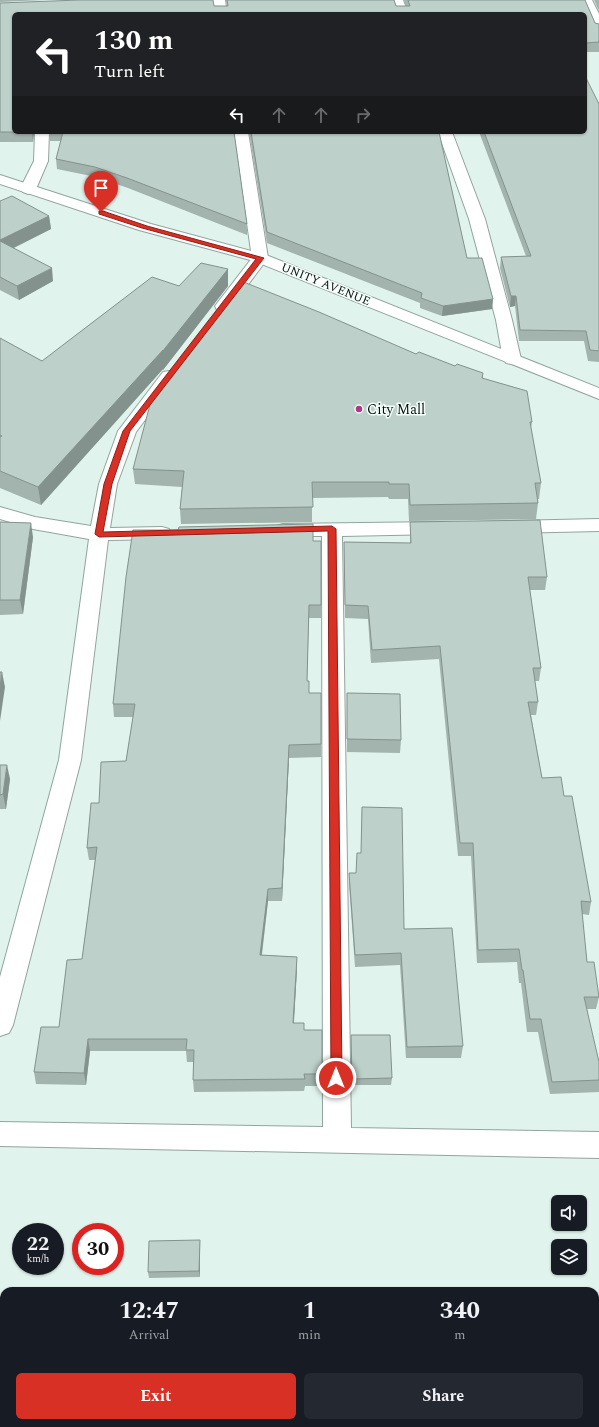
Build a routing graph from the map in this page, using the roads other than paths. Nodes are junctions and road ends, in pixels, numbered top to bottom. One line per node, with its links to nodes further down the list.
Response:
1 (219, 0): 4 (street)
2 (397, 0): 5 (street)
3 (586, 0): 6 (street)
4 (222, 12)
5 (401, 12)
6 (599, 28)
7 (42, 134): 11 (street)
8 (241, 134): 13 (street)
9 (446, 134): 15 (street)
10 (0, 179): 11 (street, UNITY AVENUE)
11 (28, 188): 12 (street); 13 (street, UNITY AVENUE)
12 (7, 199)
13 (260, 258): 14 (street); 15 (street, UNITY AVENUE)
14 (210, 324)
15 (512, 359): 17 (street, UNITY AVENUE)
16 (182, 360): 25 (street)
17 (599, 396)
18 (0, 513): 25 (street)
19 (599, 525): 21 (street)
20 (456, 527): 22 (street)
21 (495, 527)
22 (332, 529): 23 (street); 28 (street)
23 (262, 530)
24 (176, 532): 25 (street)
25 (99, 534): 26 (street)
26 (0, 1025)
27 (0, 1134): 28 (street)
28 (337, 1140): 29 (street)
29 (599, 1145)

